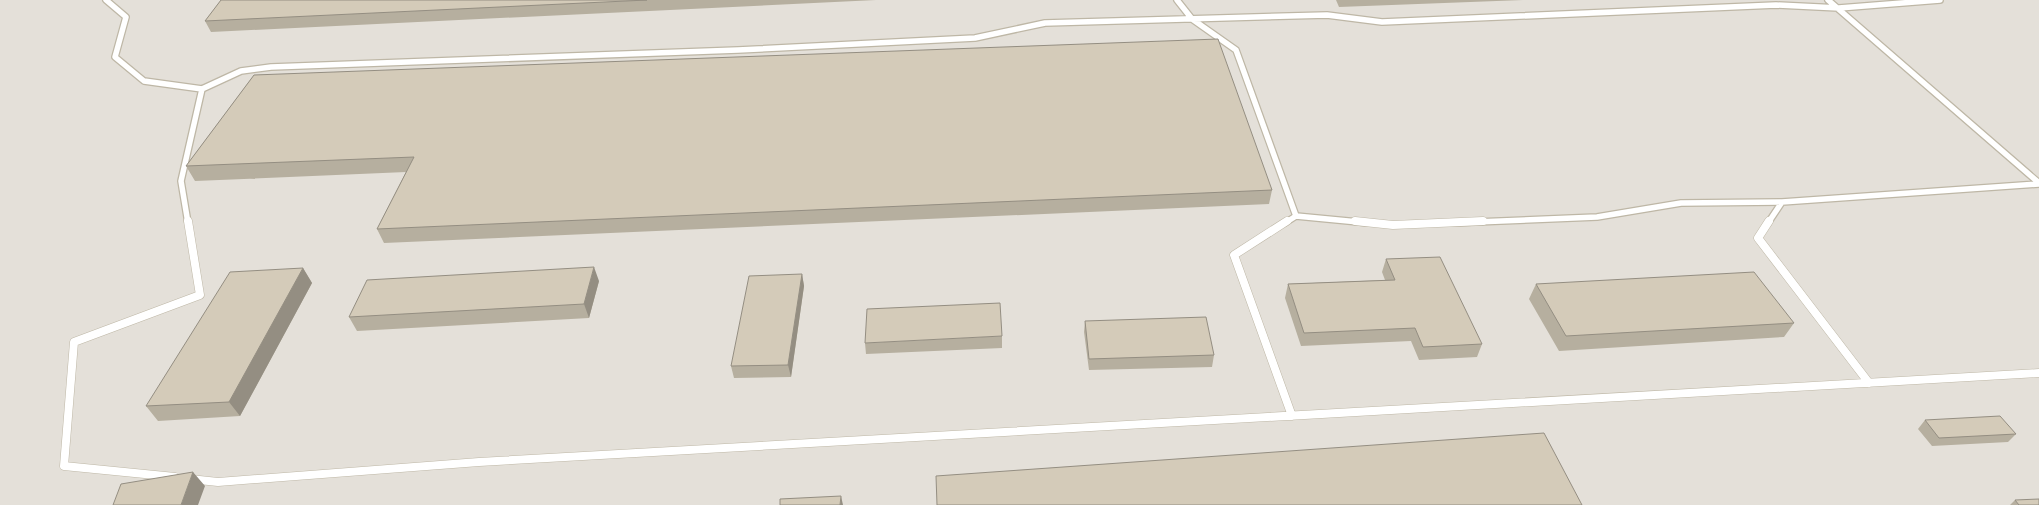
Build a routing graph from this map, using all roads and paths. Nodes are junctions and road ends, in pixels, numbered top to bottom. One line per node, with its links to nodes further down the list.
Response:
1 (106, 0): 7 (lane)
2 (1177, 0): 6 (lane)
3 (1828, 0): 5 (lane)
4 (1940, 0): 5 (lane)
5 (1839, 8): 6 (lane); 8 (lane)
6 (1192, 19): 7 (lane); 10 (lane)
7 (202, 89): 13 (lane)
8 (2039, 183): 9 (lane)
9 (1782, 202): 10 (lane); 12 (lane)
10 (1296, 216): 13 (lane)
11 (2039, 373): 12 (lane)
12 (1869, 384): 13 (lane)
13 (1292, 416)

